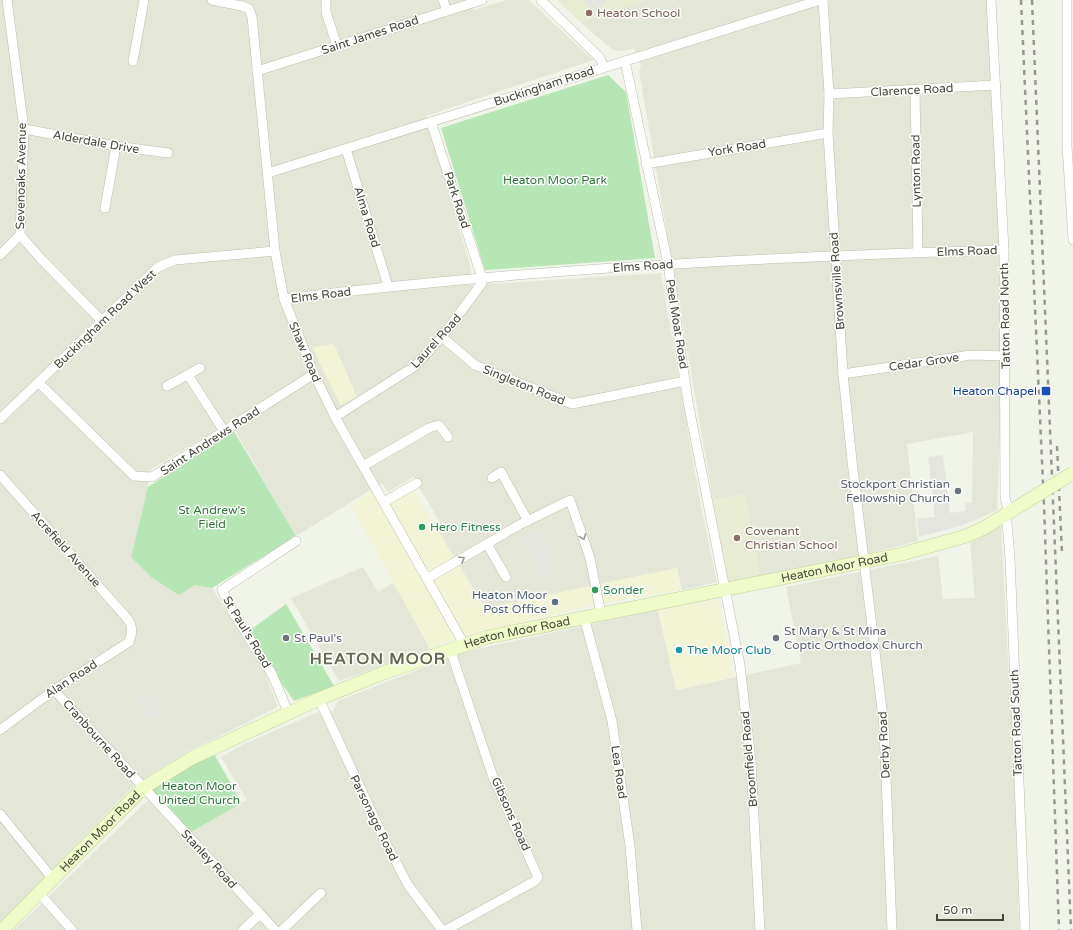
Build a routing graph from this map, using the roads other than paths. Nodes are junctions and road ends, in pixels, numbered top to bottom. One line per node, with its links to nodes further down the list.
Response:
1 (7, 0): 23 (street, Sevenoaks Avenue)
2 (144, 0): 15 (street)
3 (212, 0): 18 (street, Shaw Road)
4 (326, 0): 14 (street)
5 (443, 0): 12 (street)
6 (482, 0): 12 (street, Saint James Road)
7 (541, 0): 17 (street)
8 (820, 0): 16 (street, Buckingham Road)
9 (823, 0): 21 (street, Brownsville Road)
10 (991, 0): 19 (street, Tatton Road North)
11 (1067, 0): 13 (street)
12 (447, 11): 14 (street, Saint James Road)
13 (1070, 34): 26 (street)
14 (337, 46): 18 (street, Saint James Road)
15 (133, 61)
16 (625, 61): 17 (street, Buckingham Road); 29 (street, Peel Moat Road)
17 (604, 67): 22 (street, Buckingham Road)
18 (257, 71): 30 (street, Shaw Road)
19 (996, 85): 20 (street, Clarence Road); 34 (street, Tatton Road North)
20 (915, 90): 21 (street, Clarence Road); 36 (street, Lynton Road)
21 (828, 94): 24 (street, Brownsville Road)
22 (432, 122): 27 (street, Buckingham Road); 40 (street, Park Road)
23 (24, 129): 25 (street, Alderdale Drive); 32 (street, Sevenoaks Avenue)
24 (828, 133): 29 (street, York Road); 38 (street, Brownsville Road)
25 (116, 146): 28 (street, Alderdale Drive); 31 (street)
26 (1070, 146): 33 (street)
27 (346, 149): 30 (street, Buckingham Road); 41 (street, Alma Road)
28 (168, 153)
29 (646, 164): 39 (street, Peel Moat Road)
30 (268, 173): 35 (street, Shaw Road)
31 (105, 208)
32 (20, 235): 37 (street); 43 (street, Sevenoaks Avenue)
33 (1073, 240)
34 (1004, 250): 36 (street, Elms Road); 45 (street, Tatton Road North)
35 (275, 251): 42 (street, Shaw Road); 43 (street, Buckingham Road West)
36 (918, 252): 38 (street, Elms Road)
37 (0, 255)
38 (835, 255): 39 (street, Elms Road); 48 (street, Brownsville Road)
39 (668, 264): 40 (street, Elms Road); 50 (street, Peel Moat Road)
40 (482, 278): 41 (street, Elms Road); 44 (street, Laurel Road)
41 (388, 286): 42 (street, Elms Road)
42 (284, 299): 47 (street, Shaw Road)
43 (101, 320): 51 (street, Buckingham Road West)
44 (442, 337): 50 (street, Singleton Road); 53 (street, Laurel Road)
45 (1006, 356): 48 (street, Cedar Grove); 63 (street, Tatton Road North)
46 (200, 368): 49 (street)
47 (314, 374): 53 (street, Shaw Road); 55 (street, Saint Andrews Road)
48 (843, 374): 67 (street, Brownsville Road)
49 (188, 375): 52 (street); 55 (street)
50 (685, 381): 70 (street, Peel Moat Road)
51 (39, 383): 54 (street, Buckingham Road West); 55 (street, Saint Andrews Road)
52 (167, 386)
53 (335, 417): 57 (street, Shaw Road)
54 (0, 419)
55 (224, 431)
56 (448, 437): 57 (street)
57 (363, 466): 62 (street, Shaw Road)
58 (1073, 473): 63 (main road, Heaton Moor Road, bridge)
59 (0, 475): 73 (street, Acrefield Avenue)
60 (492, 478): 64 (street)
61 (416, 483): 62 (street)
62 (384, 502): 69 (street, Shaw Road)
63 (1006, 514): 67 (main road, Heaton Moor Road); 96 (street, Tatton Road South)
64 (528, 521): 66 (street); 71 (street, one-way to 71)
65 (296, 541): 78 (street, St Paul's Road)
66 (487, 544): 68 (street); 69 (street, one-way to 66)
67 (864, 562): 70 (main road, Heaton Moor Road); 95 (street, Derby Road)
68 (506, 577)
69 (428, 578): 74 (street, Shaw Road)
70 (724, 589): 71 (main road, Heaton Moor Road); 94 (street, Broomfield Road)
71 (601, 614): 72 (main road, Heaton Moor Road)
72 (584, 617): 74 (main road, Heaton Moor Road); 93 (street, Lea Road)
73 (132, 624): 76 (street, Alan Road)
74 (464, 644): 75 (main road, Heaton Moor Road)
75 (450, 649): 77 (main road, Heaton Moor Road); 92 (street, Gibsons Road)
76 (54, 690): 79 (street, Alan Road); 80 (street, Cranbourne Road)
77 (319, 699): 78 (main road, Heaton Moor Road); 91 (street, Parsonage Road)
78 (288, 712): 80 (main road, Heaton Moor Road)
79 (0, 730)
80 (144, 788): 82 (main road, Heaton Moor Road); 85 (street, Stanley Road)
81 (0, 814): 82 (street)
82 (53, 879): 83 (main road, Heaton Moor Road)
83 (39, 893): 86 (main road, Heaton Moor Road); 87 (street)
84 (321, 893): 90 (street)
85 (260, 914): 88 (street); 89 (street, Stanley Road)
86 (2, 930)
87 (72, 930)
88 (243, 930)
89 (275, 930)
90 (282, 930)
91 (442, 930)
92 (446, 930)
93 (637, 930)
94 (760, 930)
95 (892, 930)
96 (1024, 930)

